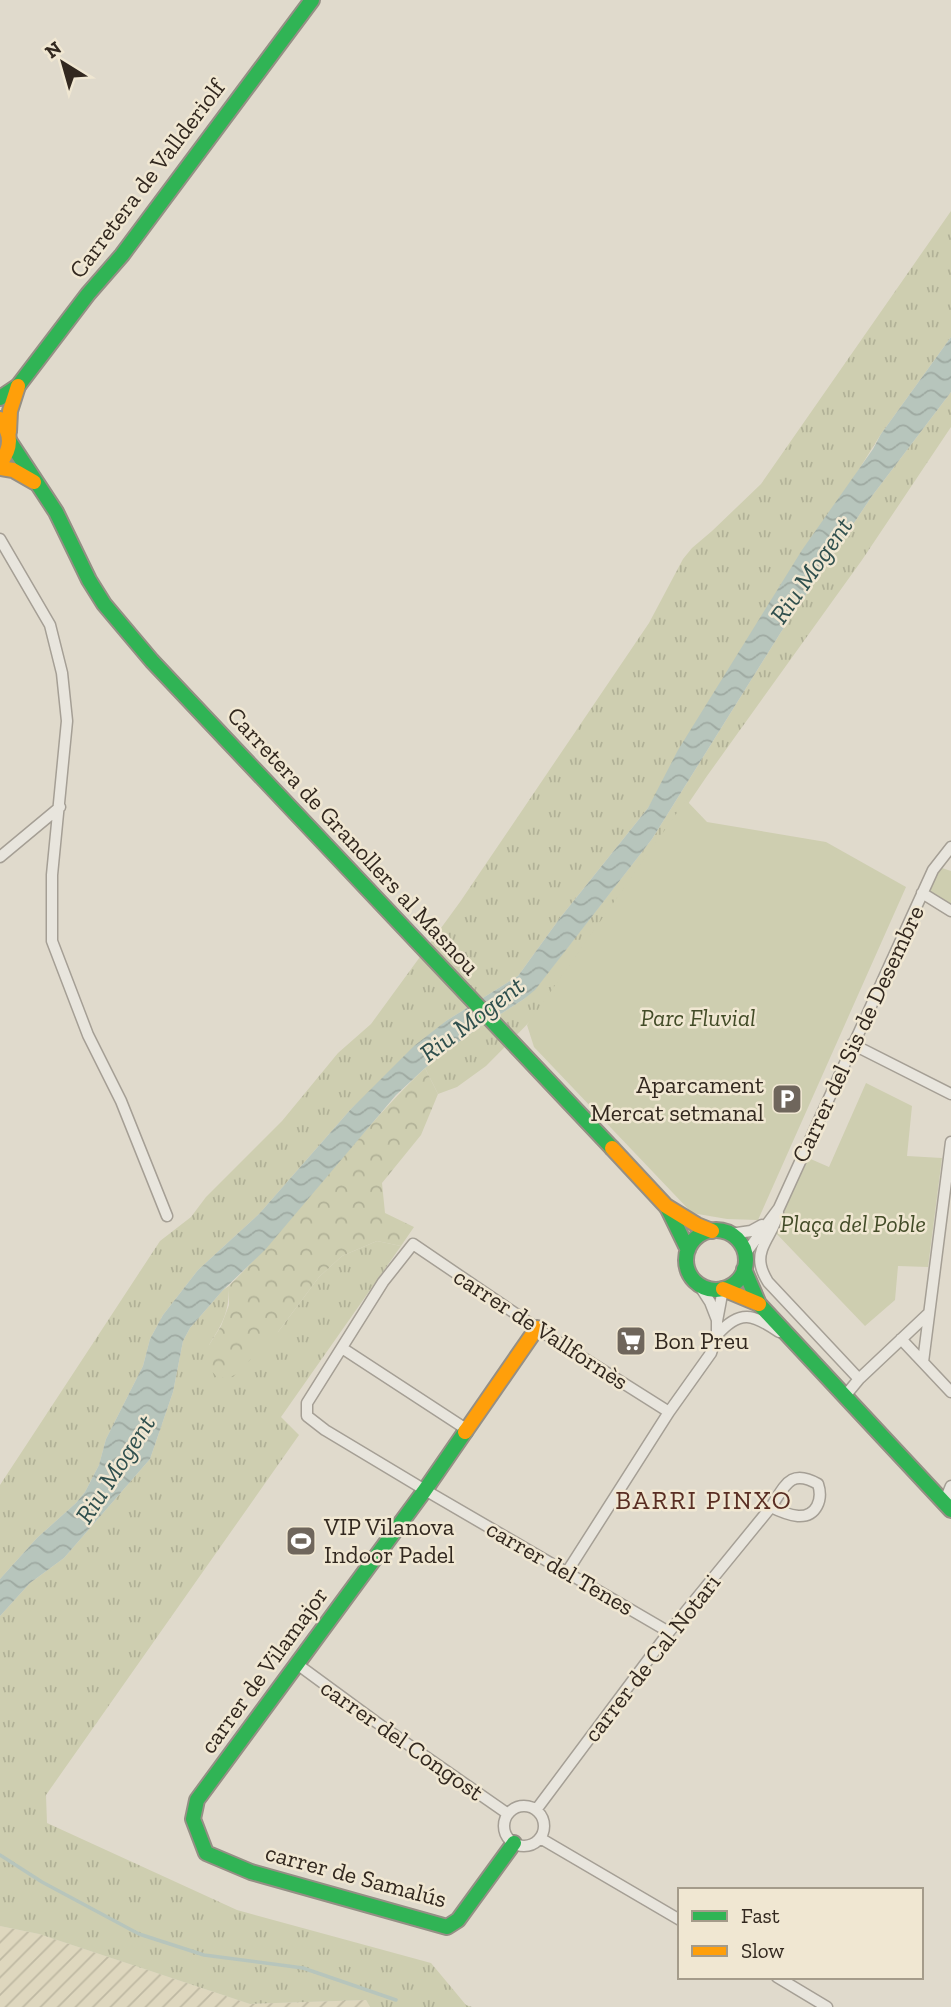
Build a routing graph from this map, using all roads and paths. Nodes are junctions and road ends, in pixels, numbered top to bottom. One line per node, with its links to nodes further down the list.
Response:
1 (312, 0): 2 (main road, Carretera de Vallderiolf)
2 (18, 386): 3 (main road, Carretera de Vallderiolf); 5 (main road, Carretera de Vallderiolf)
3 (0, 398)
4 (0, 419): 5 (main road, Carretera de Granollers al Masnou)
5 (10, 437): 6 (main road, Carretera de Vallderiolf); 7 (main road, Carretera de Granollers al Masnou)
6 (0, 466): 7 (main road, Carretera de Granollers al Masnou)
7 (38, 485): 18 (main road, Carretera de Granollers al Masnou)
8 (0, 539): 9 (street)
9 (60, 807): 11 (street); 20 (street)
10 (951, 847): 12 (street, Carrer del Sis de Desembre)
11 (0, 857)
12 (922, 893): 13 (street); 14 (street, Carrer del Sis de Desembre)
13 (951, 911)
14 (852, 1044): 15 (street); 19 (street, Carrer del Sis de Desembre)
15 (951, 1094)
16 (951, 1142): 17 (street)
17 (950, 1163): 29 (street)
18 (666, 1206): 22 (main road, Carretera de Granollers al Masnou); 24 (main road, Carretera de Granollers al Masnou)
19 (779, 1208): 21 (street, Carrer del Sis de Desembre); 37 (street)
20 (167, 1216)
21 (766, 1223): 23 (street); 25 (street, Carrer del Sis de Desembre)
22 (712, 1231): 23 (main road); 24 (main road)
23 (730, 1234): 25 (main road)
24 (688, 1250): 26 (main road)
25 (745, 1261): 27 (main road); 28 (main road)
26 (699, 1285): 27 (main road); 30 (street)
27 (723, 1289): 28 (main road); 30 (street)
28 (759, 1304): 34 (main road)
29 (929, 1312): 33 (street); 36 (street)
30 (717, 1321): 32 (street)
31 (537, 1328): 35 (street, carrer de Vallfornès); 40 (street, carrer de Vallfornès); 41 (main road, carrer de Vilamajor)
32 (718, 1335): 34 (street); 40 (street)
33 (901, 1339): 36 (street); 37 (street)
34 (793, 1342): 39 (main road)
35 (342, 1348): 41 (street); 43 (street, carrer del Tenes)
36 (923, 1362): 38 (street)
37 (859, 1379): 39 (street)
38 (951, 1392)
39 (845, 1396): 45 (main road)
40 (669, 1412): 46 (street)
41 (466, 1429): 43 (main road, carrer de Vilamajor)
42 (951, 1486): 45 (street)
43 (425, 1490): 46 (street, carrer del Tenes); 48 (main road, carrer de Vilamajor)
44 (771, 1507): 44 (street, carrer de Cal Notari); 47 (street, carrer de Cal Notari)
45 (948, 1507)
46 (567, 1572): 47 (street, carrer del Tenes)
47 (670, 1632): 50 (street, carrer de Cal Notari)
48 (297, 1664): 49 (main road, carrer de Vilamajor); 51 (street, carrer del Congost)
49 (197, 1800): 53 (main road, carrer de Samalús)
50 (536, 1810): 51 (street); 52 (street)
51 (508, 1814): 53 (street)
52 (540, 1838): 53 (street); 54 (street)
53 (514, 1843)
54 (678, 1919)
55 (780, 1979): 56 (street)
56 (827, 2007)

